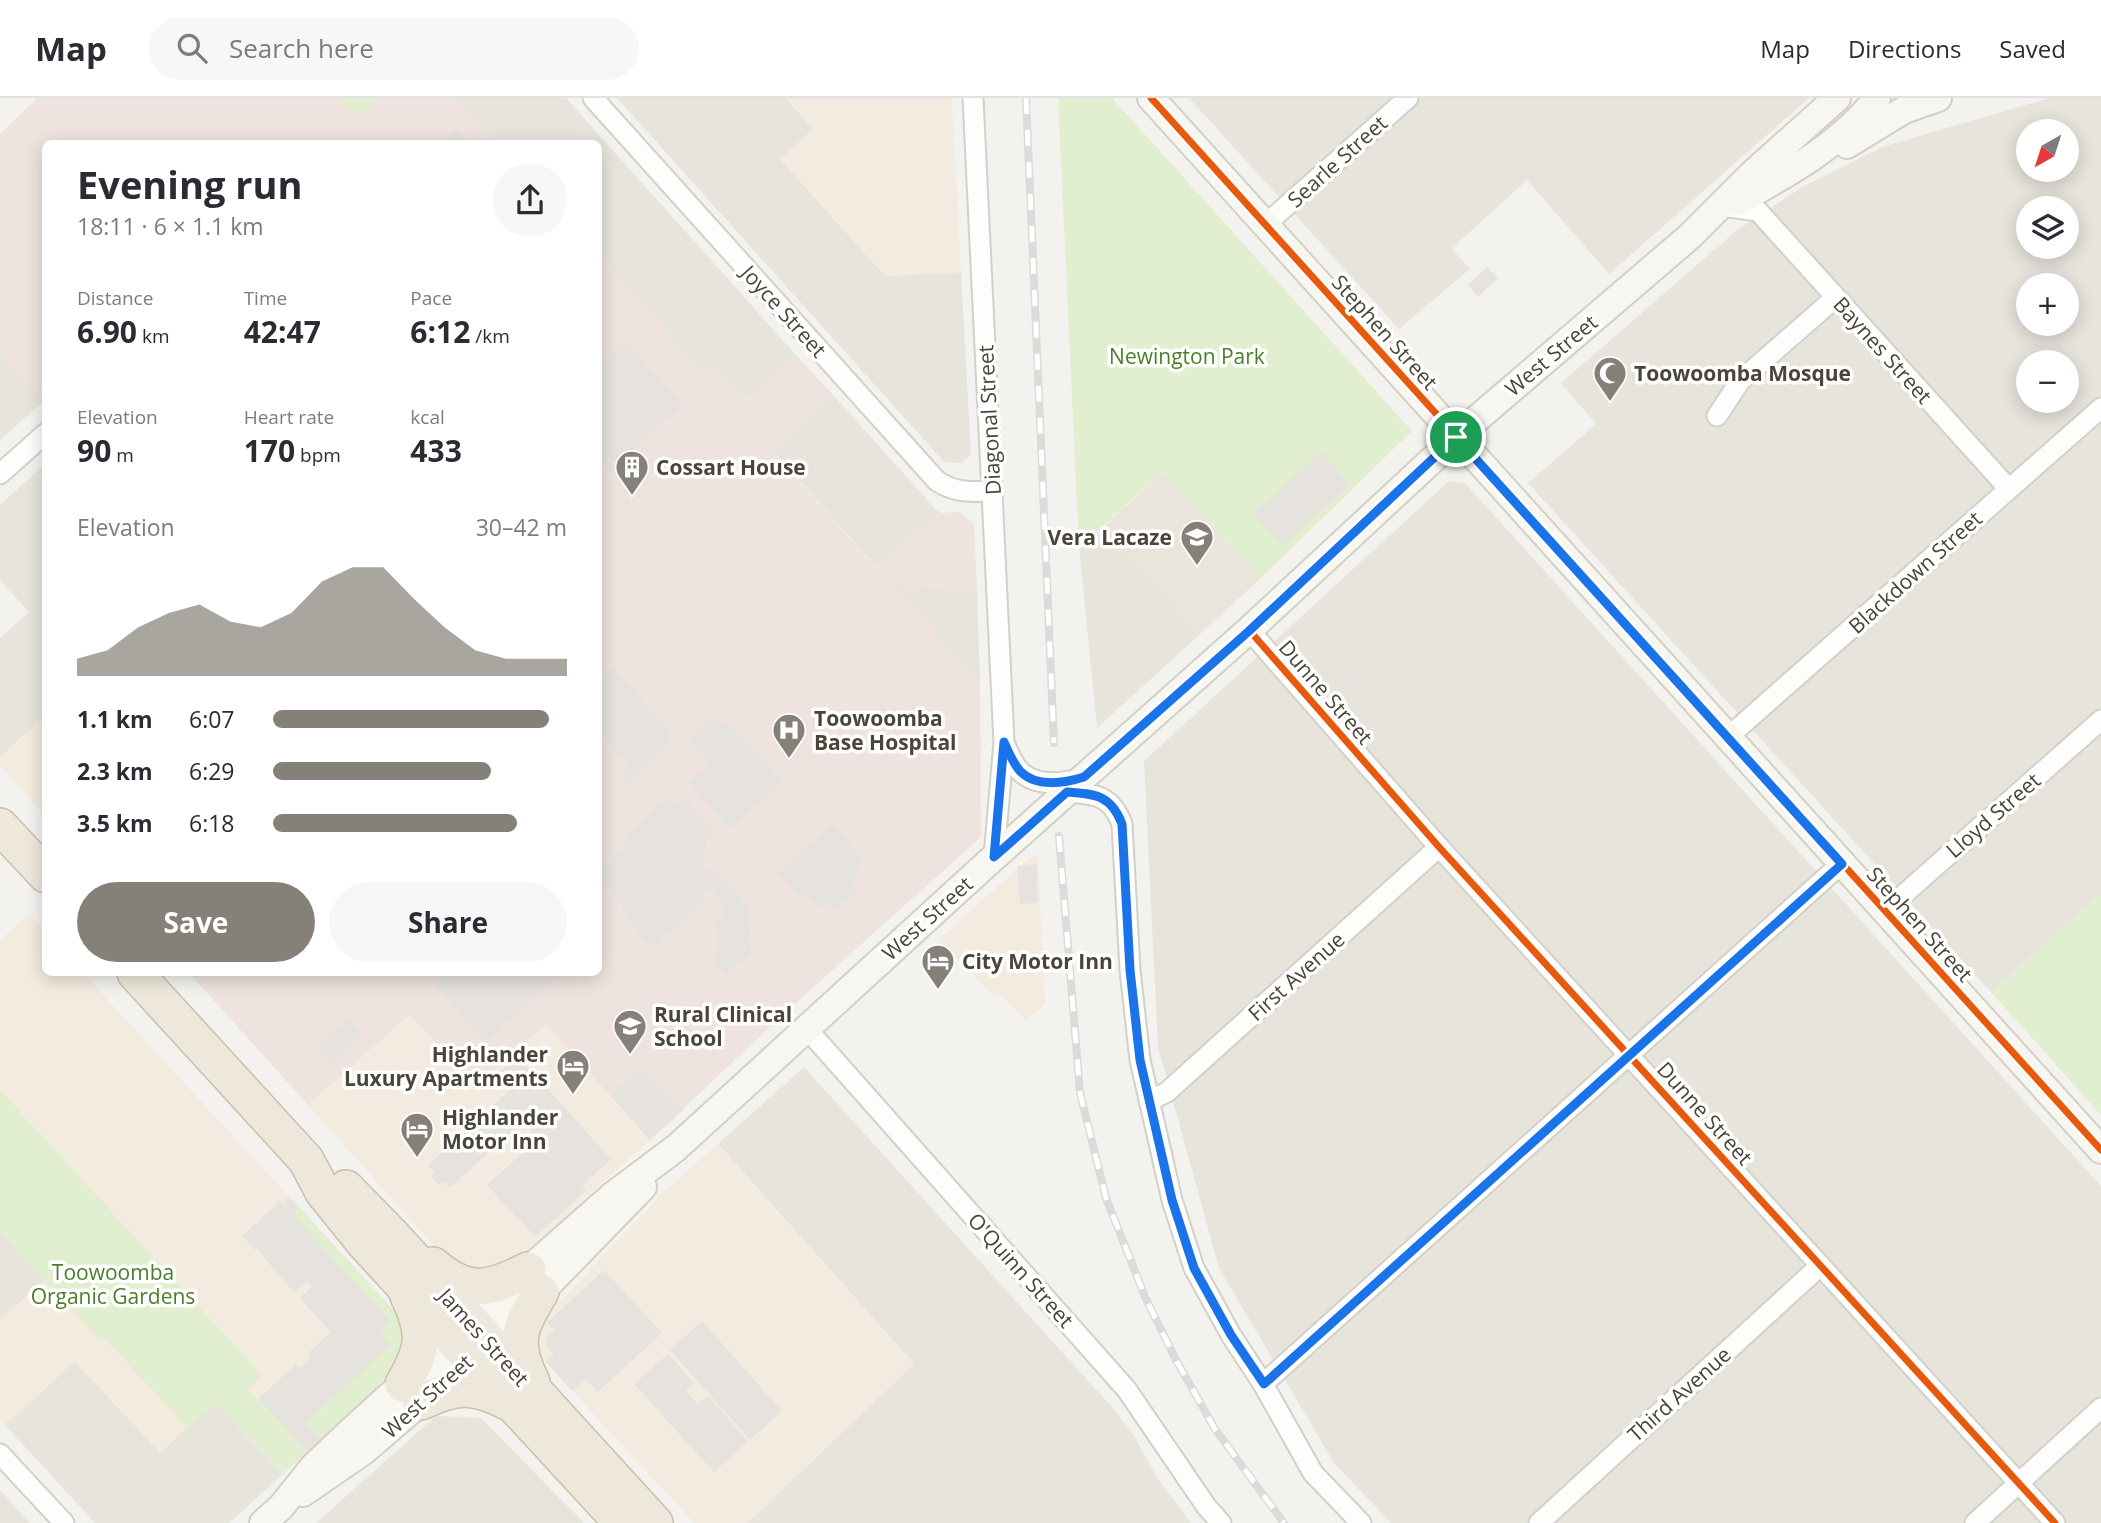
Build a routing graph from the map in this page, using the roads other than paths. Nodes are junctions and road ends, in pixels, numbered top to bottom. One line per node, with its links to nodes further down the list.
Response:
1 (593, 98): 21 (street, Joyce Street)
2 (973, 98): 21 (street, Diagonal Street)
3 (1151, 98): 13 (main road, Stephen Street)
4 (1408, 98): 13 (street, Searle Street)
5 (1837, 98): 10 (main road)
6 (1852, 98): 10 (main road)
7 (1877, 98): 9 (main road)
8 (1938, 98): 9 (main road)
9 (1804, 163): 10 (main road)
10 (1763, 178): 11 (main road, West Street); 12 (street)
11 (1721, 211): 12 (street); 18 (main road, West Street)
12 (1758, 211): 14 (street, Baynes Street)
13 (1265, 225): 18 (main road, Stephen Street)
14 (1835, 298): 16 (street); 20 (street, Baynes Street)
15 (2101, 408): 20 (street, Blackdown Street)
16 (1717, 416)
17 (42, 437): 19 (street)
18 (1456, 437): 22 (main road, West Street); 24 (main road, Stephen Street)
19 (0, 474)
20 (2009, 489): 24 (street, Blackdown Street)
21 (993, 491): 25 (street, Diagonal Street)
22 (1249, 631): 26 (main road, West Street); 28 (street, Dunne Street)
23 (2101, 720): 32 (street, Lloyd Street)
24 (1728, 737): 30 (main road, Stephen Street)
25 (1004, 742): 26 (street, Diagonal Street); 29 (street, Diagonal Street)
26 (1076, 785): 29 (main road, West Street); 36 (street, Diagonal Street)
27 (0, 826): 31 (highway)
28 (1439, 847): 35 (street, Dunne Street); 36 (street, First Avenue)
29 (994, 857): 34 (main road, West Street)
30 (1842, 864): 32 (main road, Stephen Street); 35 (street)
31 (42, 871)
32 (1885, 911): 37 (main road, Stephen Street)
33 (138, 976): 38 (highway, James Street)
34 (807, 1029): 41 (main road, West Street); 54 (street, O'Quinn Street)
35 (1630, 1056): 40 (street, Dunne Street); 44 (street)
36 (1149, 1101): 44 (street, Diagonal Street)
37 (2101, 1150)
38 (306, 1160): 39 (highway, James Street); 42 (highway, James Street)
39 (393, 1236): 41 (highway); 43 (highway, James Street)
40 (1820, 1266): 49 (street, Dunne Street); 56 (street, Third Avenue)
41 (535, 1281): 43 (main road, West Street); 46 (highway)
42 (405, 1289): 43 (highway, James Street); 45 (highway)
43 (470, 1340): 45 (main road, West Street); 46 (highway, James Street)
44 (1264, 1384): 55 (street, Diagonal Street)
45 (412, 1393): 46 (highway); 50 (main road, West Street)
46 (526, 1401): 52 (highway, James Street); 53 (highway, James Street)
47 (2101, 1408): 49 (street)
48 (0, 1454): 51 (street)
49 (2018, 1483): 57 (street); 58 (street, Dunne Street)
50 (272, 1515)
51 (64, 1523)
52 (622, 1523)
53 (655, 1523)
54 (1221, 1523)
55 (1361, 1523)
56 (1539, 1523)
57 (1975, 1523)
58 (2055, 1523)

